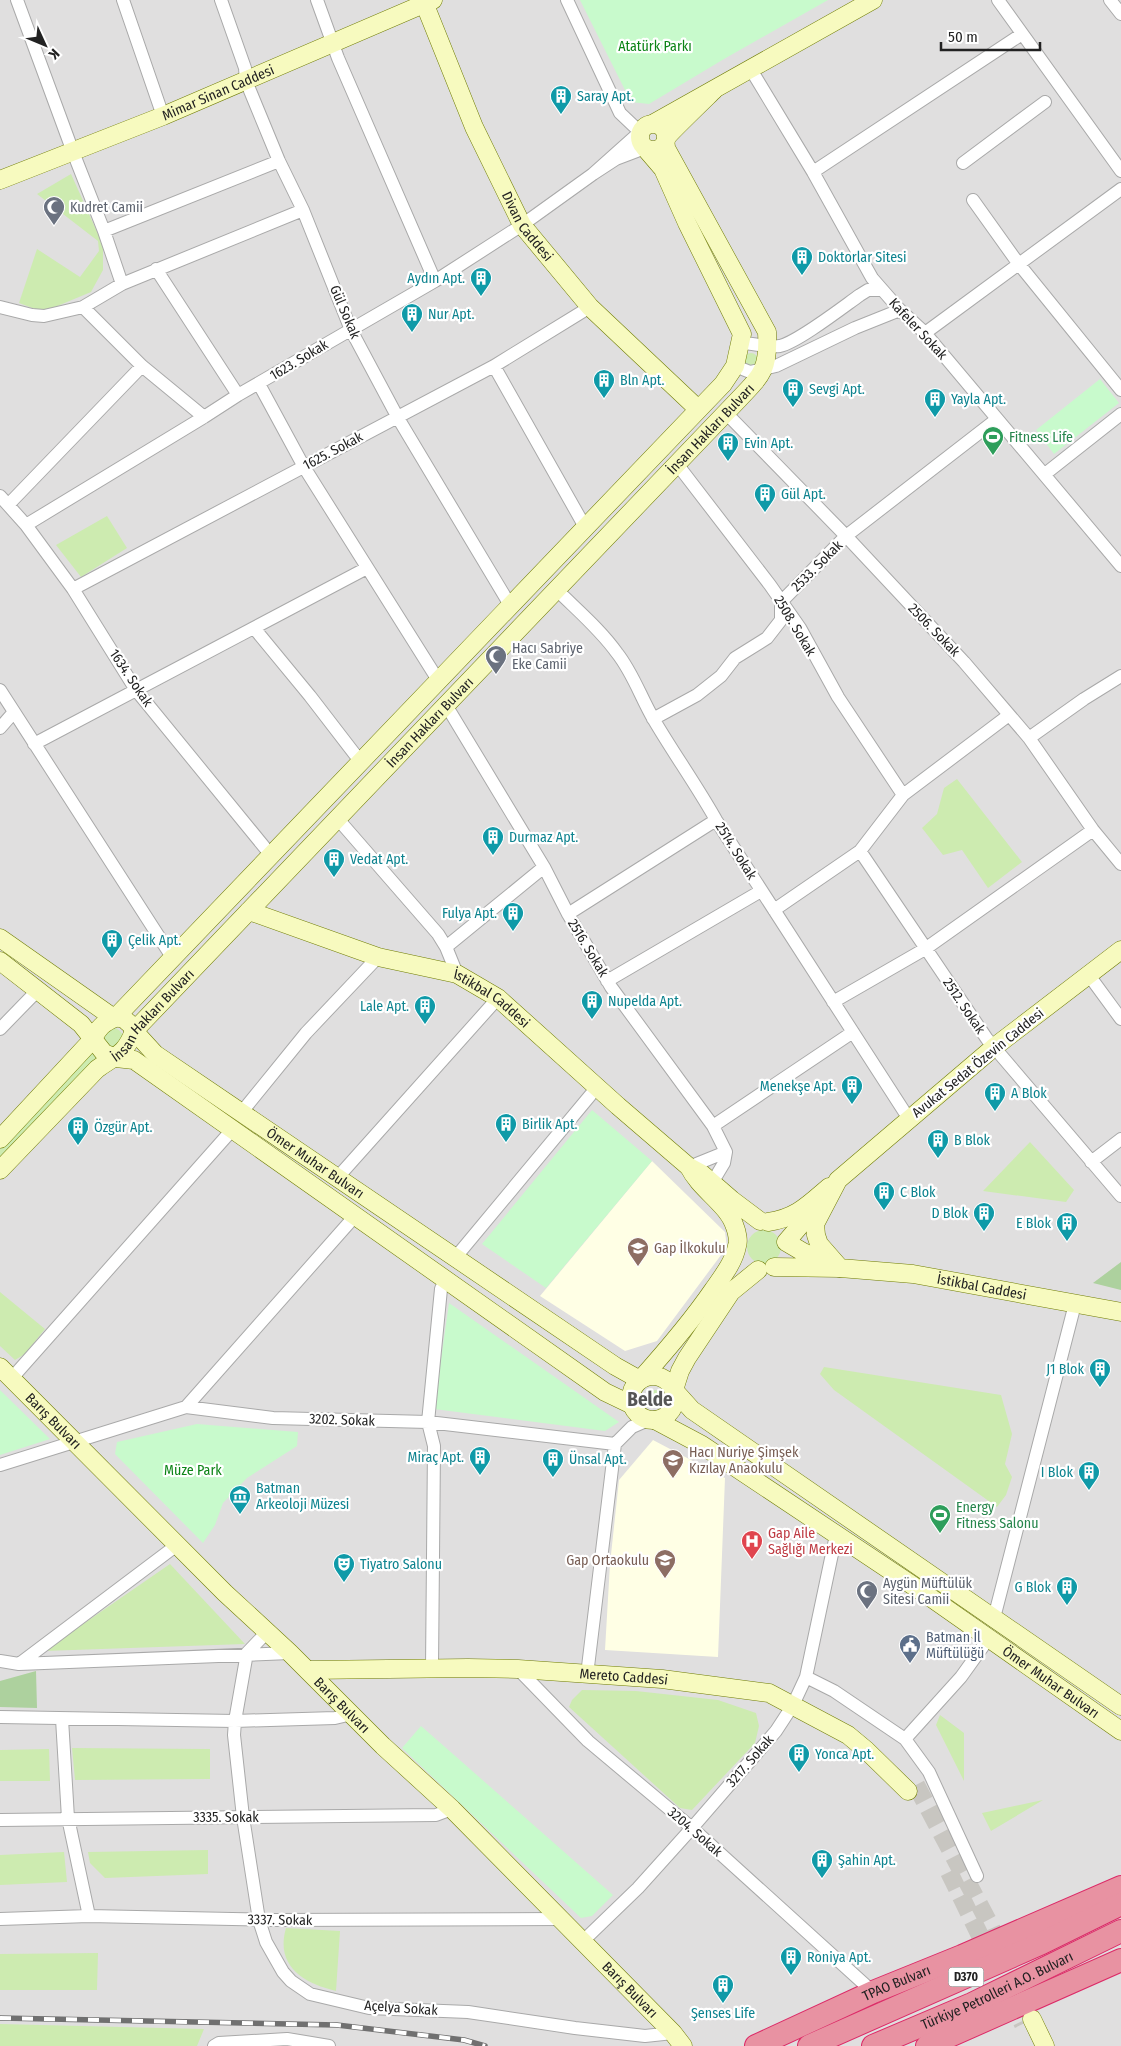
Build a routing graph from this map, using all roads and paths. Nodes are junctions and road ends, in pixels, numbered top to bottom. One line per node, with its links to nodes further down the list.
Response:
1 (17, 0): 20 (street)
2 (123, 0): 17 (street)
3 (221, 0): 14 (street, Gül Sokak)
4 (317, 0): 12 (street)
5 (567, 0): 18 (street)
6 (872, 0): 13 (main road)
7 (998, 0): 11 (street)
8 (1110, 0): 10 (street)
9 (427, 1): 12 (main road, Mimar Sinan Caddesi); 29 (main road, Divan Caddesi)
10 (1121, 14)
11 (1022, 34): 23 (street); 24 (street)
12 (332, 44): 14 (main road, Mimar Sinan Caddesi); 33 (street)
13 (750, 68): 15 (main road); 24 (street, Kafeler Sokak)
14 (246, 81): 17 (main road, Mimar Sinan Caddesi); 21 (street, Gül Sokak)
15 (714, 90): 18 (main road); 19 (main road)
16 (1045, 102): 22 (street)
17 (164, 116): 20 (main road, Mimar Sinan Caddesi)
18 (646, 134): 19 (main road); 29 (street, 1623. Sokak); 42 (main road, İnsan Hakları Bulvarı)
19 (666, 139): 43 (main road)
20 (73, 152): 25 (main road, Mimar Sinan Caddesi); 30 (street)
21 (279, 161): 28 (street, Gül Sokak); 30 (street)
22 (963, 163)
23 (1121, 171)
24 (813, 172): 35 (street, Kafeler Sokak)
25 (0, 180)
26 (1121, 189): 31 (street)
27 (972, 200): 31 (street)
28 (303, 210): 32 (street); 40 (street, Gül Sokak)
29 (522, 225): 33 (street, 1623. Sokak); 36 (main road, Divan Caddesi)
30 (104, 231): 34 (street)
31 (1018, 263): 41 (street); 49 (street)
32 (156, 269): 34 (street); 50 (street)
33 (435, 281): 40 (street, 1623. Sokak)
34 (122, 284): 38 (street)
35 (882, 290): 39 (street, Kafeler Sokak); 43 (street)
36 (590, 306): 45 (street, 1625. Sokak); 51 (main road, Divan Caddesi)
37 (0, 307): 38 (street)
38 (83, 307): 44 (street)
39 (900, 310): 41 (street, Kafeler Sokak); 47 (street)
40 (351, 330): 48 (street, 1623. Sokak); 54 (street, Gül Sokak)
41 (925, 334): 55 (street, Kafeler Sokak)
42 (741, 343): 43 (street); 46 (main road, İnsan Hakları Bulvarı)
43 (768, 346): 47 (main road)
44 (142, 366): 53 (street); 60 (street)
45 (494, 366): 54 (street, 1625. Sokak); 62 (street)
46 (735, 366): 47 (street); 51 (main road, İnsan Hakları Bulvarı)
47 (765, 369): 52 (main road, İnsan Hakları Bulvarı)
48 (259, 384): 50 (street, 1623. Sokak); 58 (street)
49 (1121, 390)
50 (238, 395): 53 (street, 1623. Sokak)
51 (698, 409): 62 (main road, İnsan Hakları Bulvarı)
52 (726, 413): 57 (main road, İnsan Hakları Bulvarı); 63 (street, 2506. Sokak)
53 (204, 417): 61 (street, 1623. Sokak)
54 (398, 418): 58 (street, 1625. Sokak); 71 (street, Gül Sokak)
55 (998, 419): 59 (street, Kafeler Sokak); 63 (street, 2533. Sokak)
56 (1119, 419): 59 (street)
57 (677, 464): 69 (main road, İnsan Hakları Bulvarı); 70 (street, 2508. Sokak)
58 (304, 467): 67 (street); 68 (street, 1625. Sokak)
59 (1045, 474): 65 (street, Kafeler Sokak)
60 (4, 501): 61 (street, 1634. Sokak)
61 (26, 525): 68 (street, 1634. Sokak)
62 (585, 527): 71 (main road, İnsan Hakları Bulvarı)
63 (846, 536): 70 (street, 2533. Sokak); 79 (street, 2506. Sokak)
64 (1121, 545): 65 (street)
65 (1110, 553): 66 (street, Kafeler Sokak)
66 (1121, 566)
67 (367, 568): 72 (street); 74 (street)
68 (73, 589): 76 (street, 1634. Sokak)
69 (556, 590): 77 (main road, İnsan Hakları Bulvarı); 80 (street, 2514. Sokak)
70 (782, 602): 80 (street, 2533. Sokak); 85 (street, 2508. Sokak)
71 (510, 605): 74 (main road, İnsan Hakları Bulvarı)
72 (254, 628): 76 (street); 84 (street)
73 (1121, 676): 82 (street)
74 (438, 680): 84 (main road, İnsan Hakları Bulvarı)
75 (0, 690): 78 (street)
76 (136, 690): 83 (street); 90 (street, 1634. Sokak)
77 (446, 705): 86 (main road, İnsan Hakları Bulvarı); 92 (street, 2516. Sokak)
78 (14, 712): 81 (street); 83 (street)
79 (1009, 715): 82 (street, 2506. Sokak); 85 (street)
80 (653, 719): 87 (street, 2514. Sokak)
81 (0, 728)
82 (1029, 738): 88 (street, 2506. Sokak)
83 (34, 744): 101 (street)
84 (360, 762): 90 (main road, İnsan Hakları Bulvarı)
85 (903, 795): 89 (street)
86 (337, 818): 95 (main road, İnsan Hakları Bulvarı); 98 (street)
87 (716, 820): 93 (street, 2514. Sokak); 96 (street)
88 (1093, 830): 91 (street, 2506. Sokak); 99 (street)
89 (860, 851): 94 (street); 99 (street, 2512. Sokak)
90 (270, 854): 101 (main road, İnsan Hakları Bulvarı)
91 (1121, 864)
92 (544, 867): 96 (street, 2516. Sokak); 98 (street)
93 (761, 890): 94 (street, 2514. Sokak); 106 (street)
94 (774, 910): 109 (street, 2514. Sokak)
95 (249, 911): 102 (main road, İstikbal Caddesi); 113 (main road, İnsan Hakları Bulvarı)
96 (568, 914): 106 (street, 2516. Sokak)
97 (0, 938): 110 (main road, Ömer Muhar Bulvarı)
98 (446, 947): 104 (street)
99 (925, 949): 109 (street); 116 (street, 2512. Sokak)
100 (1121, 950): 105 (main road, Avukat Sedat Özevin Caddesi)
101 (172, 957): 110 (main road, İnsan Hakları Bulvarı)
102 (378, 957): 104 (main road, İstikbal Caddesi); 119 (street)
103 (0, 961): 107 (main road, Ömer Muhar Bulvarı)
104 (457, 974): 108 (main road, İstikbal Caddesi)
105 (1088, 974): 111 (street); 116 (main road, Avukat Sedat Özevin Caddesi)
106 (607, 980): 121 (street, 2516. Sokak)
107 (38, 990): 112 (street); 115 (main road, Ömer Muhar Bulvarı)
108 (498, 998): 118 (main road, İstikbal Caddesi); 129 (street)
109 (833, 1002): 114 (street, 2514. Sokak)
110 (115, 1018): 113 (main road, Ömer Muhar Bulvarı); 115 (main road, İnsan Hakları Bulvarı)
111 (1121, 1019)
112 (0, 1029)
113 (134, 1032): 117 (main road, İnsan Hakları Bulvarı); 119 (main road, Ömer Muhar Bulvarı)
114 (852, 1032): 120 (street, 2514. Sokak); 121 (street)
115 (93, 1039): 117 (main road, Ömer Muhar Bulvarı); 123 (main road, İnsan Hakları Bulvarı)
116 (993, 1048): 120 (main road, Avukat Sedat Özevin Caddesi); 126 (street, 2512. Sokak)
117 (116, 1058): 122 (main road, Ömer Muhar Bulvarı); 128 (main road, İnsan Hakları Bulvarı)
118 (598, 1086): 127 (main road, İstikbal Caddesi); 137 (street)
119 (241, 1113): 129 (main road, Ömer Muhar Bulvarı)
120 (909, 1119): 130 (main road, Avukat Sedat Özevin Caddesi)
121 (713, 1126): 125 (street, 2516. Sokak)
122 (232, 1130): 133 (main road, Ömer Muhar Bulvarı); 143 (street)
123 (0, 1139)
124 (1121, 1139): 126 (street)
125 (726, 1152): 127 (street); 131 (street)
126 (1091, 1162): 132 (street, 2512. Sokak)
127 (689, 1167): 131 (main road); 136 (main road)
128 (0, 1170)
129 (338, 1177): 137 (main road, Ömer Muhar Bulvarı)
130 (838, 1180): 134 (main road, Avukat Sedat Özevin Caddesi); 135 (main road, Avukat Sedat Özevin Caddesi); 138 (main road)
131 (712, 1183): 134 (main road)
132 (1121, 1196)
133 (355, 1216): 140 (main road, Ömer Muhar Bulvarı); 147 (street)
134 (764, 1222): 135 (main road); 136 (main road)
135 (786, 1242): 138 (main road); 139 (main road)
136 (738, 1245): 139 (main road); 144 (main road)
137 (455, 1258): 144 (main road, Ömer Muhar Bulvarı)
138 (840, 1268): 139 (main road); 141 (main road, İstikbal Caddesi)
139 (766, 1269): 145 (main road)
140 (445, 1280): 146 (main road, Ömer Muhar Bulvarı); 149 (street)
141 (1075, 1304): 142 (main road, İstikbal Caddesi); 155 (street)
142 (1121, 1312)
143 (6, 1372): 150 (main road, Barış Bulvarı)
144 (640, 1380): 145 (main road); 146 (main road)
145 (674, 1390): 148 (main road); 155 (main road, Ömer Muhar Bulvarı)
146 (632, 1405): 148 (main road)
147 (186, 1407): 149 (street, 3202. Sokak); 150 (street, 3202. Sokak)
148 (651, 1420): 151 (street); 153 (main road, Ömer Muhar Bulvarı)
149 (428, 1422): 151 (street, 3202. Sokak); 162 (street)
150 (74, 1441): 152 (street, 3202. Sokak); 154 (main road, Barış Bulvarı)
151 (616, 1444): 165 (street)
152 (0, 1465)
153 (836, 1534): 157 (main road, Ömer Muhar Bulvarı); 166 (street, 3217. Sokak)
154 (177, 1545): 156 (main road, Barış Bulvarı); 161 (street)
155 (994, 1618): 168 (main road, Ömer Muhar Bulvarı)
156 (267, 1632): 158 (street); 159 (main road, Barış Bulvarı)
157 (990, 1638): 173 (main road, Ömer Muhar Bulvarı); 174 (street)
158 (247, 1653): 159 (street); 161 (street); 172 (street, Açelya Sokak)
159 (290, 1653): 164 (main road, Barış Bulvarı)
160 (0, 1661): 161 (street)
161 (19, 1664)
162 (432, 1668): 163 (main road, Mereto Caddesi); 164 (main road, Mereto Caddesi)
163 (518, 1669): 165 (main road, Mereto Caddesi); 180 (street, 3204. Sokak)
164 (308, 1670): 169 (main road, Barış Bulvarı)
165 (587, 1675): 167 (main road, Mereto Caddesi)
166 (806, 1677): 167 (street, 3217. Sokak); 174 (street)
167 (795, 1700): 175 (main road); 180 (street, 3217. Sokak)
168 (1121, 1706)
169 (352, 1714): 172 (street); 176 (main road, Barış Bulvarı)
170 (0, 1717): 171 (street)
171 (62, 1719): 172 (street); 178 (street)
172 (235, 1721): 177 (street, Açelya Sokak)
173 (1121, 1731)
174 (905, 1739): 181 (street)
175 (912, 1788)
176 (452, 1809): 177 (street, 3335. Sokak); 186 (main road, Barış Bulvarı)
177 (243, 1817): 178 (street, 3335. Sokak); 187 (street, Açelya Sokak)
178 (68, 1818): 179 (street, 3335. Sokak); 184 (street)
179 (0, 1820)
180 (692, 1828): 189 (street, 3217. Sokak); 191 (street, 3204. Sokak)
181 (977, 1876)
182 (1121, 1887): 191 (highway, TPAO Bulvarı)
183 (1121, 1904): 196 (highway, TPAO Bulvarı / D370)
184 (89, 1916): 185 (street, 3337. Sokak); 187 (street, 3337. Sokak)
185 (0, 1919)
186 (561, 1919): 187 (street, 3337. Sokak); 189 (main road, Barış Bulvarı)
187 (259, 1920): 192 (street, Açelya Sokak)
188 (1121, 1932): 197 (highway, Türkiye Petrolleri A.O. Bulvarı / D370)
189 (582, 1942): 192 (main road, Barış Bulvarı)
190 (1121, 1960): 198 (highway)
191 (873, 1992): 195 (highway, TPAO Bulvarı)
192 (678, 2039)
193 (214, 2046): 194 (street)
194 (329, 2046)
195 (756, 2046)
196 (809, 2046)
197 (873, 2046)
198 (927, 2046)
199 (1034, 2046): 200 (main road)
200 (1045, 2046)

